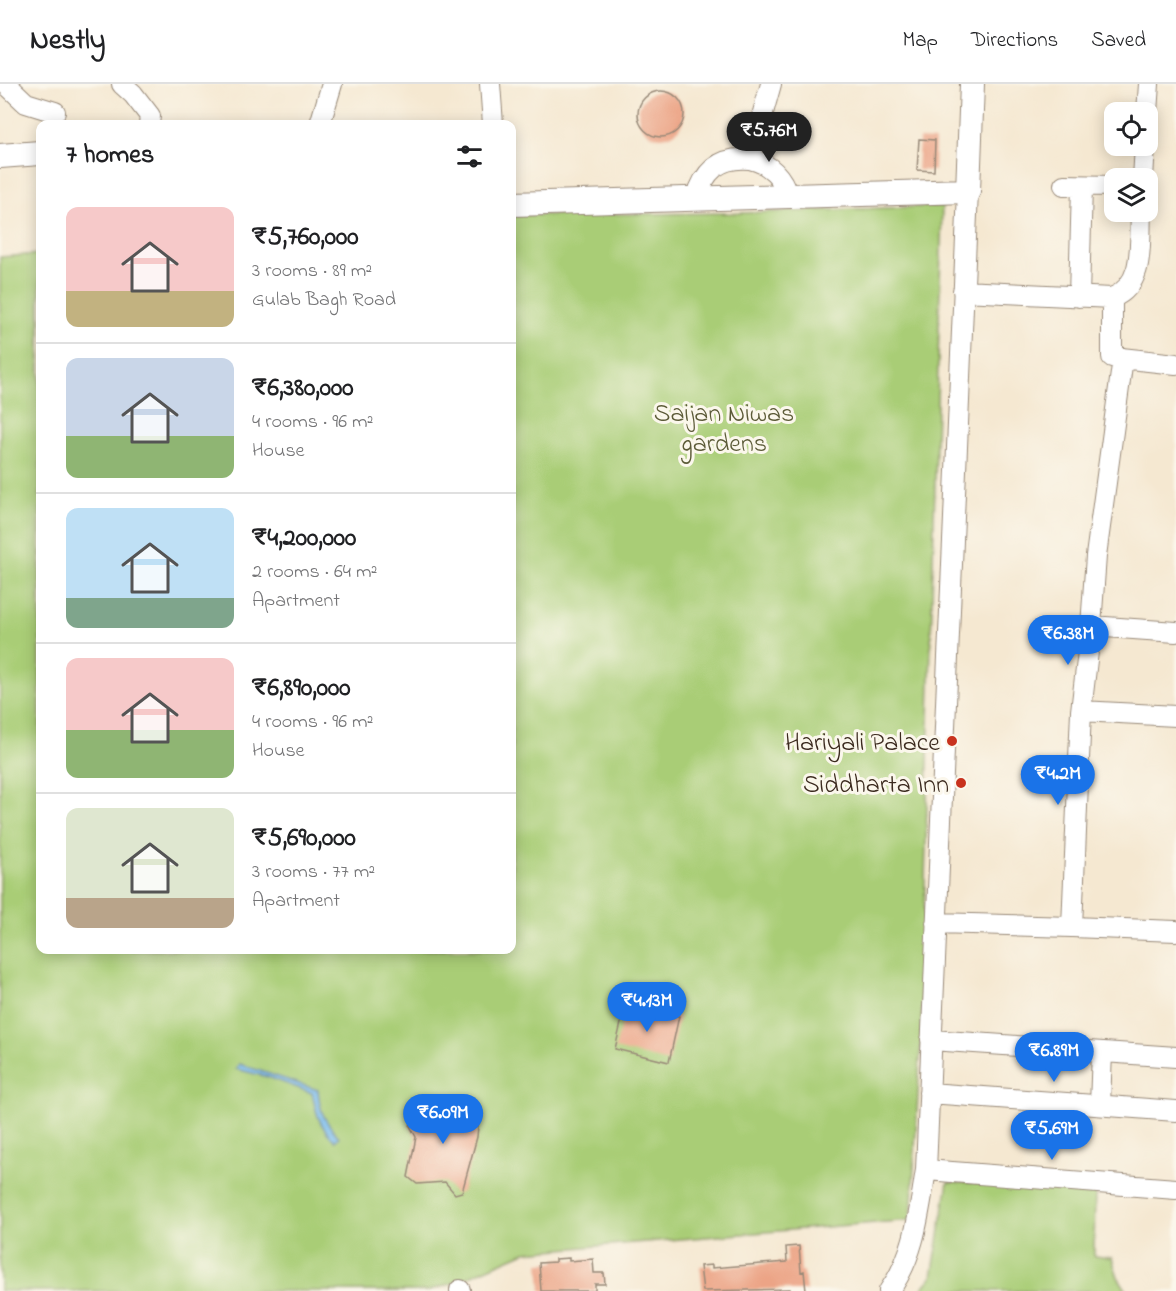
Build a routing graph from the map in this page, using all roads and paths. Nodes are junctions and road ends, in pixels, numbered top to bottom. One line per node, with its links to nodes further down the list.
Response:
1 (6, 84): 9 (street)
2 (122, 84): 10 (street)
3 (332, 84): 11 (street)
4 (490, 84): 12 (street)
5 (771, 84): 15 (street)
6 (972, 84): 17 (main road)
7 (1149, 84): 8 (street)
8 (1148, 102)
9 (55, 112)
10 (150, 120)
11 (321, 120)
12 (494, 120)
13 (36, 153): 14 (main road)
14 (0, 156)
15 (750, 159): 18 (street); 19 (street)
16 (1104, 186): 23 (street)
17 (968, 191): 18 (main road); 22 (street)
18 (788, 196): 19 (main road)
19 (696, 199): 20 (main road)
20 (516, 204)
21 (1140, 222): 24 (street)
22 (963, 291): 23 (street); 31 (street)
23 (1079, 297): 24 (street)
24 (1112, 298): 25 (street)
25 (1123, 358): 26 (street); 27 (street)
26 (1176, 364)
27 (1091, 626): 28 (street); 29 (street)
28 (1176, 632)
29 (1081, 711): 30 (street); 32 (street)
30 (1176, 716)
31 (936, 923): 32 (street); 34 (street)
32 (1072, 927): 33 (street)
33 (1176, 931)
34 (931, 1040): 35 (street); 37 (street)
35 (1102, 1052): 36 (street); 38 (street)
36 (1176, 1057)
37 (929, 1093): 38 (street); 40 (street)
38 (1100, 1104): 39 (street)
39 (1176, 1111)
40 (926, 1170): 41 (street); 42 (street)
41 (1176, 1189)
42 (889, 1291)

